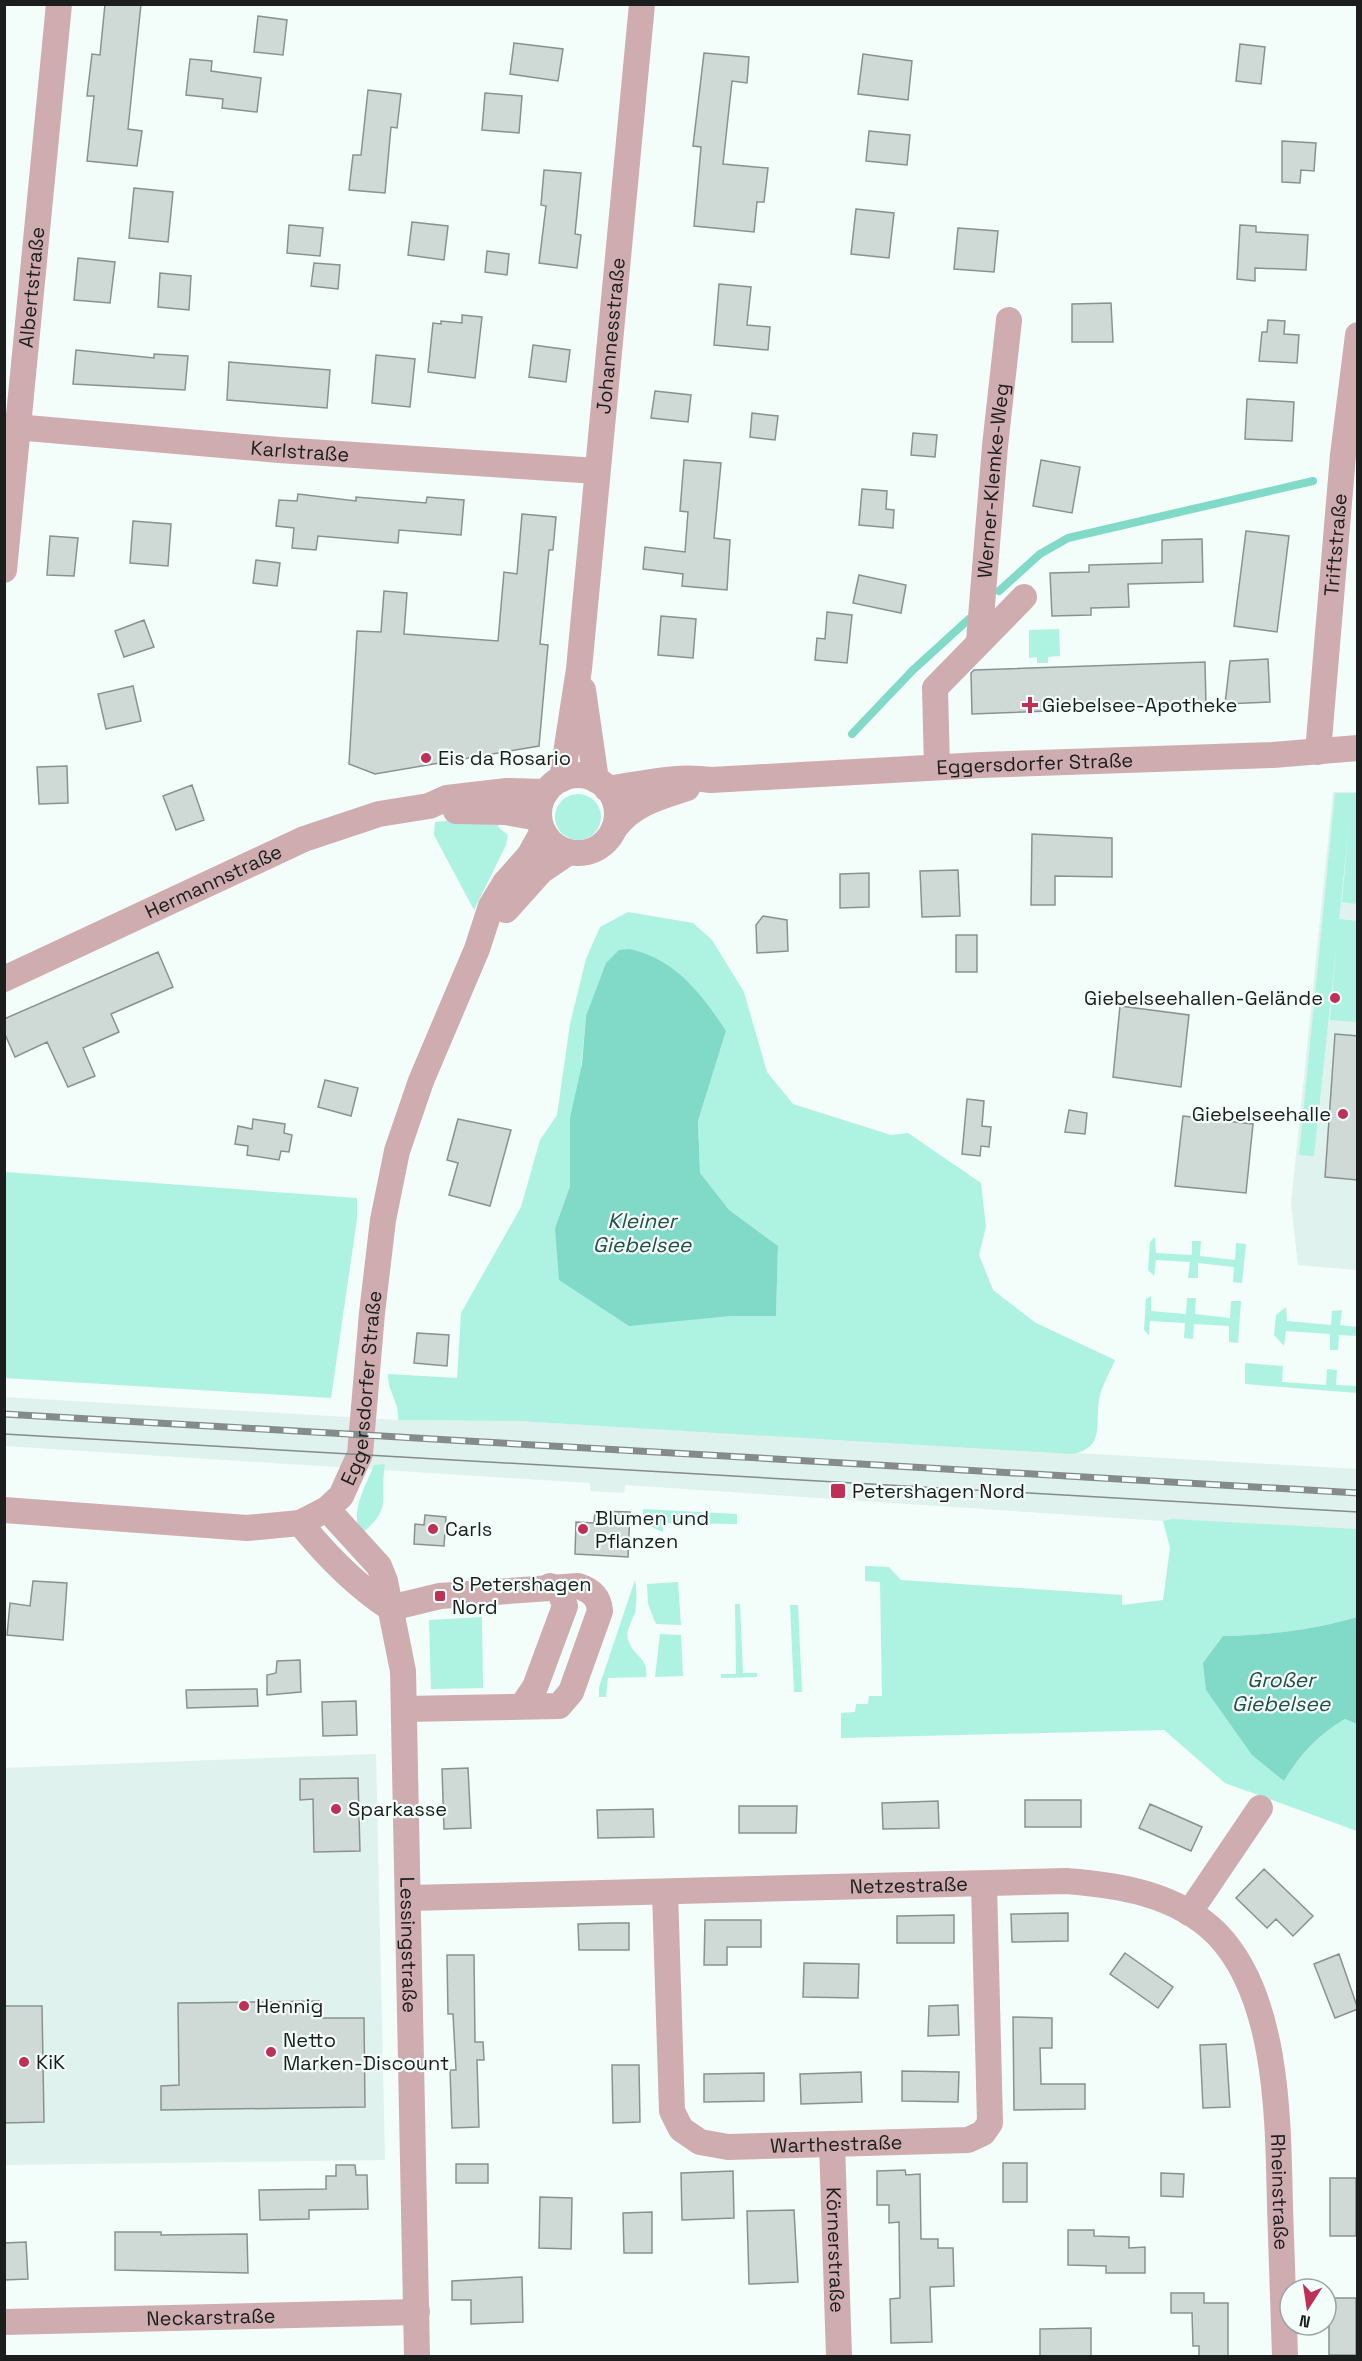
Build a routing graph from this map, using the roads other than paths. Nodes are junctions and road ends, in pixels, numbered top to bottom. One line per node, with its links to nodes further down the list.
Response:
1 (59, 4): 5 (street, Albertstraße)
2 (642, 4): 6 (street, Johannesstraße)
3 (1009, 320): 9 (street, Werner-Klemke-Weg)
4 (1358, 335): 12 (street, Triftstraße)
5 (10, 427): 6 (street, Karlstraße); 7 (street, Albertstraße)
6 (597, 471): 10 (street, Johannesstraße)
7 (4, 570)
8 (1024, 597): 9 (street)
9 (979, 642): 13 (street)
10 (579, 669): 15 (street, Johannesstraße); 16 (street, Johannesstraße)
11 (1358, 748): 12 (street, Eggersdorfer Straße)
12 (1318, 752): 13 (street, Eggersdorfer Straße)
13 (937, 767): 14 (street, Eggersdorfer Straße)
14 (711, 780): 15 (street, Eggersdorfer Straße); 19 (street, Eggersdorfer Straße)
15 (601, 784): 16 (street); 19 (street)
16 (554, 785): 17 (street, Hermannstraße); 18 (street)
17 (429, 806): 18 (street, Hermannstraße); 22 (street, Hermannstraße)
18 (541, 824): 20 (street); 21 (street, Eggersdorfer Straße)
19 (614, 829): 20 (street)
20 (569, 852): 21 (street, Eggersdorfer Straße)
21 (477, 949): 23 (street, Eggersdorfer Straße)
22 (4, 979)
23 (327, 1509): 25 (street, Eggersdorfer Straße); 27 (street, Lessingstraße)
24 (4, 1510): 25 (street, Eggersdorfer Straße)
25 (300, 1523): 27 (street)
26 (550, 1586): 27 (street); 28 (street); 28 (street)
27 (390, 1608): 29 (street, Lessingstraße)
28 (522, 1706): 29 (street)
29 (405, 1709): 33 (street, Lessingstraße)
30 (1260, 1808): 34 (street)
31 (984, 1884): 32 (street, Netzestraße); 34 (street, Netzestraße); 36 (street, Warthestraße)
32 (665, 1892): 33 (street, Netzestraße); 36 (street, Warthestraße)
33 (409, 1898): 37 (street, Lessingstraße)
34 (1189, 1913): 35 (street, Netzestraße)
35 (1277, 2099): 41 (street, Rheinstraße)
36 (832, 2144): 40 (street, Körnerstraße)
37 (417, 2312): 38 (street, Neckarstraße); 39 (street, Lessingstraße)
38 (4, 2322)
39 (417, 2356)
40 (839, 2356)
41 (1285, 2356)

